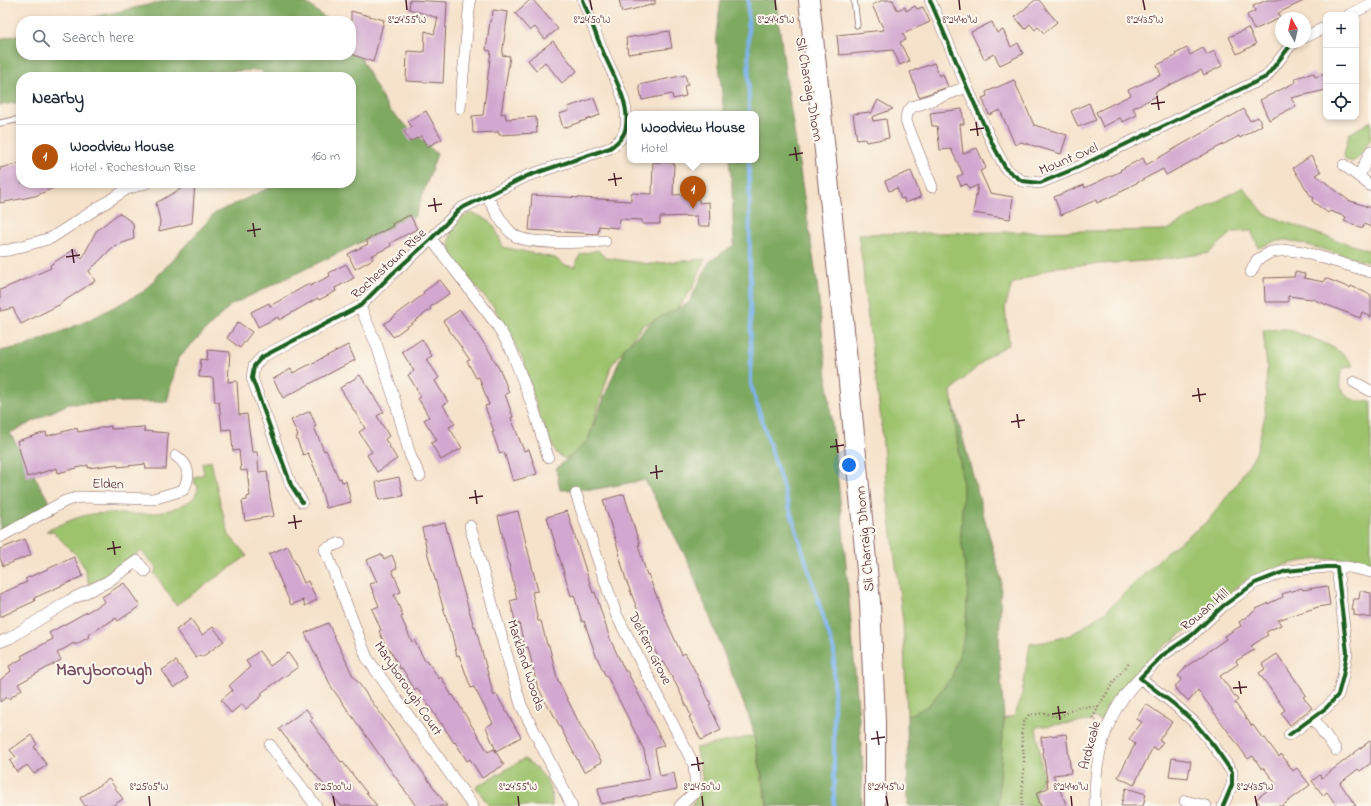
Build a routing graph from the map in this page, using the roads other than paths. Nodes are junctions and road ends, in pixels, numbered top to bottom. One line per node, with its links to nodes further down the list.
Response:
1 (470, 0): 14 (street)
2 (582, 0): 24 (street, Rochestown Rise)
3 (796, 0): 20 (highway, Sli Charraig Dhonn)
4 (809, 0): 20 (highway, Sli Charraig Dhonn)
5 (854, 0): 9 (lane)
6 (930, 0): 13 (street, Mount Ovel)
7 (1371, 4): 8 (street)
8 (1355, 12)
9 (857, 25)
10 (1323, 28): 11 (street)
11 (1311, 34)
12 (1288, 48): 13 (street, Mount Ovel)
13 (967, 87): 22 (street)
14 (460, 108)
15 (16, 120): 16 (lane)
16 (0, 123)
17 (1371, 151): 19 (street)
18 (1344, 166): 19 (street)
19 (1359, 176): 21 (street)
20 (827, 178): 55 (highway, Sli Charraig Dhonn)
21 (1371, 186)
22 (932, 187)
23 (130, 188): 27 (street)
24 (486, 195): 25 (street, Rochestown Rise); 26 (street)
25 (430, 240): 30 (street, Rochestown Rise); 34 (street)
26 (605, 241)
27 (0, 251)
28 (1251, 272): 29 (street)
29 (1371, 272)
30 (360, 306): 35 (street); 37 (street, Rochestown Rise)
31 (1354, 382): 32 (street)
32 (1371, 392)
33 (176, 456): 39 (street, Elden)
34 (548, 457)
35 (420, 476)
36 (576, 494): 54 (street, Delfern Grove)
37 (302, 502)
38 (470, 526): 53 (street, Markland Woods)
39 (0, 537)
40 (340, 543): 52 (street, Maryborough Court)
41 (1337, 567): 43 (street, Rowan Hill); 45 (street, Rowan Hill); 46 (street)
42 (145, 571): 44 (street)
43 (1371, 572)
44 (0, 642)
45 (1140, 678): 56 (street, Ardkeale); 58 (street)
46 (1313, 718): 47 (street); 49 (street)
47 (1289, 735)
48 (270, 744): 51 (street)
49 (1336, 750)
50 (1185, 802): 57 (street)
51 (316, 806)
52 (473, 806)
53 (572, 806)
54 (680, 806)
55 (875, 806)
56 (1095, 806)
57 (1206, 806)
58 (1223, 806)

